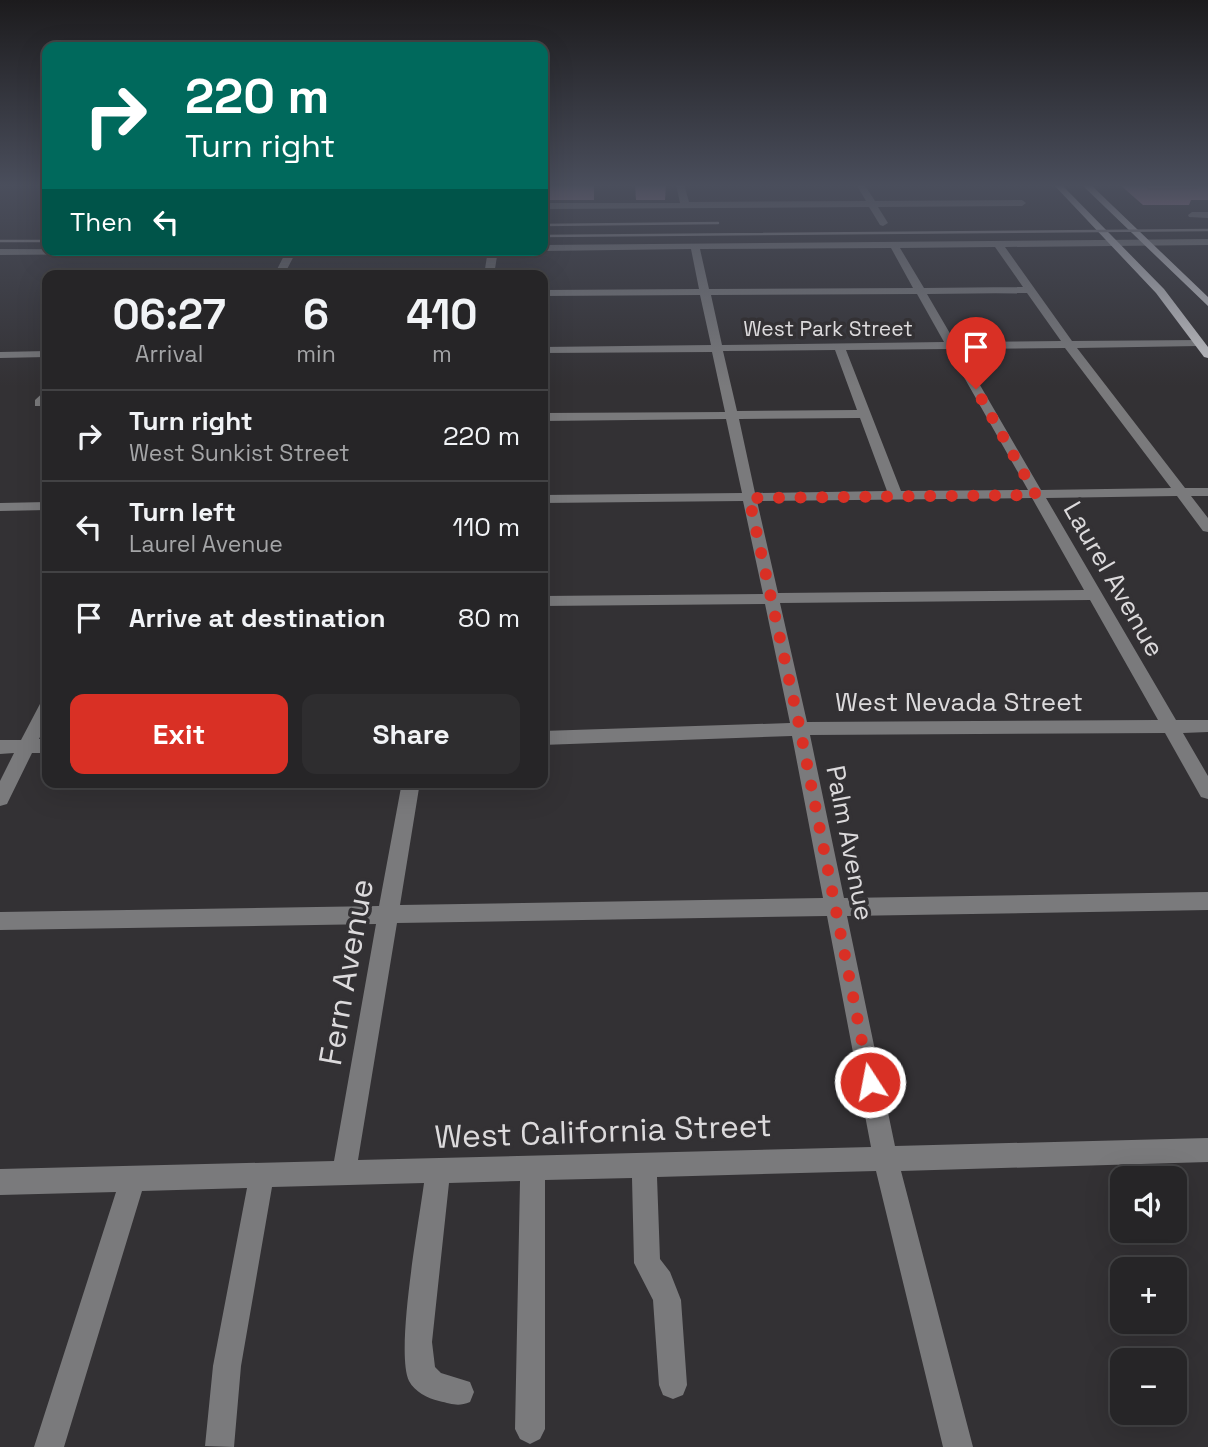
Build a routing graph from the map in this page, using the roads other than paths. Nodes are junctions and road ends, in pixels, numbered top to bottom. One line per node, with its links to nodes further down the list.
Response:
1 (0, 252): 2 (street)
2 (42, 252)
3 (696, 252): 10 (street, Palm Avenue)
4 (898, 252): 9 (street, Laurel Avenue)
5 (1003, 252): 8 (street)
6 (1122, 252): 13 (main road)
7 (1155, 252): 12 (main road)
8 (1030, 290): 9 (street); 14 (street)
9 (921, 291): 10 (street); 16 (street, Laurel Avenue)
10 (705, 292): 11 (street); 17 (street, Palm Avenue)
11 (548, 293)
12 (1208, 303)
13 (1199, 343): 14 (street, West Park Street); 21 (main road)
14 (1069, 345): 16 (street, West Park Street); 25 (street)
15 (839, 347): 16 (street, West Park Street); 17 (street, West Park Street); 22 (street)
16 (953, 347): 27 (street, Laurel Avenue)
17 (717, 348): 18 (street, West Park Street); 23 (street, Palm Avenue)
18 (548, 350)
19 (42, 354): 20 (street)
20 (0, 355)
21 (1208, 355)
22 (864, 414): 23 (street); 28 (street)
23 (731, 415): 24 (street); 29 (street, Palm Avenue)
24 (548, 417)
25 (1180, 492): 26 (street); 27 (street); 33 (street)
26 (1208, 492)
27 (1036, 495): 28 (street); 34 (street, Laurel Avenue)
28 (896, 497): 29 (street)
29 (749, 498): 30 (street); 35 (street, Palm Avenue)
30 (548, 499)
31 (42, 506): 32 (street)
32 (0, 507)
33 (1208, 528)
34 (1095, 595): 35 (street); 38 (street, Laurel Avenue)
35 (771, 599): 36 (street); 40 (street, Palm Avenue)
36 (548, 601)
37 (42, 716): 42 (street)
38 (1171, 726): 39 (street, West Nevada Street); 40 (street, West Nevada Street); 46 (street, Laurel Avenue)
39 (1208, 726)
40 (800, 729): 41 (street, West Nevada Street); 49 (street, Palm Avenue)
41 (548, 738)
42 (27, 746): 43 (street); 44 (street); 47 (street)
43 (42, 746)
44 (0, 747)
45 (410, 788): 50 (street, Fern Avenue)
46 (1208, 792)
47 (0, 799)
48 (1208, 901): 49 (street)
49 (836, 907): 50 (street); 53 (street, Palm Avenue)
50 (388, 915): 51 (street); 57 (street, Fern Avenue)
51 (0, 921)
52 (1208, 1150): 53 (street, West California Street)
53 (885, 1157): 54 (street, West California Street); 66 (street, Palm Avenue)
54 (644, 1164): 55 (street, West California Street); 61 (street)
55 (533, 1167): 56 (street, West California Street); 63 (street)
56 (438, 1169): 57 (street, West California Street); 62 (street)
57 (344, 1172): 58 (street, West California Street)
58 (262, 1174): 59 (street, West California Street); 64 (street)
59 (133, 1178): 60 (street, West California Street); 65 (street)
60 (0, 1182)
61 (673, 1385)
62 (460, 1392)
63 (530, 1429)
64 (220, 1446)
65 (49, 1447)
66 (958, 1447)

